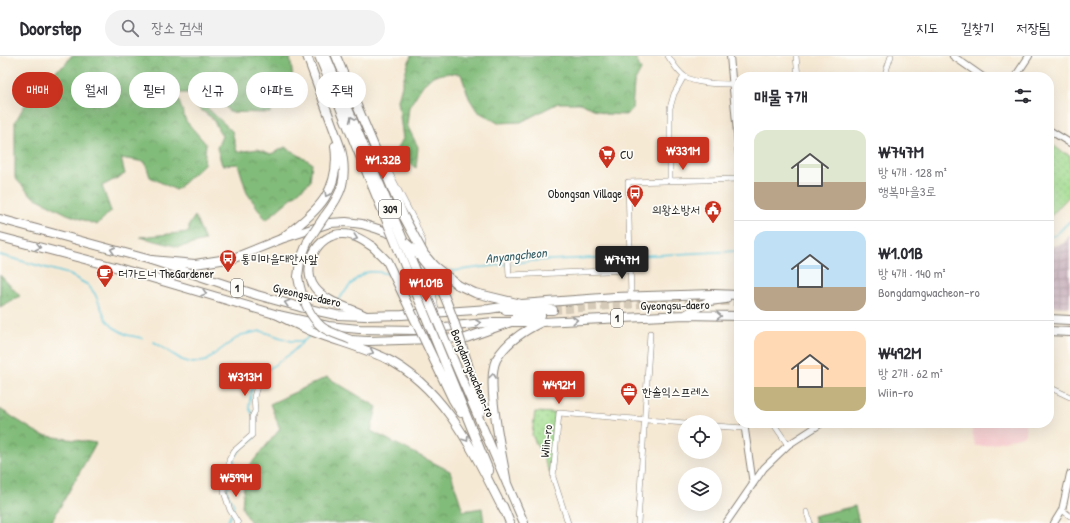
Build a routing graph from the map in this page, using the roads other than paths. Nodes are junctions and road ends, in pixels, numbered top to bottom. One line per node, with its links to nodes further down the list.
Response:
1 (307, 56): 19 (main road)
2 (319, 56): 57 (main road, Bongdamgwacheon-ro / 309, bridge)
3 (326, 56): 61 (main road, Bongdamgwacheon-ro / 309, one-way to 3, bridge)
4 (336, 56): 35 (main road, bridge)
5 (668, 56): 15 (street)
6 (730, 56): 16 (street)
7 (796, 56): 11 (street)
8 (891, 56): 12 (street)
9 (953, 56): 13 (street)
10 (1029, 56): 14 (street)
11 (798, 72)
12 (886, 72)
13 (976, 72)
14 (1018, 72)
15 (684, 76): 16 (street); 23 (street)
16 (733, 84): 17 (street)
17 (734, 90)
18 (361, 108): 37 (street)
19 (333, 129): 26 (main road, one-way to 26); 45 (main road, bridge)
20 (1054, 133): 21 (street)
21 (1070, 143)
22 (734, 179): 23 (street)
23 (670, 180): 29 (street)
24 (0, 219): 28 (main road, Gyeongsu-daero / 1, one-way to 24)
25 (0, 237): 31 (main road, Gyeongsu-daero / 1, one-way to 31)
26 (281, 239): 28 (main road); 61 (main road, bridge)
27 (508, 258): 29 (street)
28 (151, 260): 30 (main road, Gyeongsu-daero / 1)
29 (630, 270): 34 (street)
30 (186, 271): 31 (main road); 40 (main road, Gyeongsu-daero / 1, one-way to 30)
31 (181, 286): 38 (main road, Gyeongsu-daero / 1, one-way to 38)
32 (723, 294): 33 (main road, Gyeongsu-daero / 1); 34 (main road, Gyeongsu-daero / 1); 39 (main road)
33 (734, 295)
34 (631, 296): 35 (main road, Gyeongsu-daero / 1)
35 (521, 304): 36 (main road, Gyeongsu-daero / 1)
36 (489, 309): 37 (main road, Gyeongsu-daero / 1); 44 (main road, 1)
37 (436, 312): 40 (main road, Gyeongsu-daero / 1)
38 (278, 315): 44 (main road, Gyeongsu-daero / 1, one-way to 44, bridge); 67 (main road, one-way to 67)
39 (685, 315): 41 (main road, Gyeongsu-daero / 1, one-way to 41); 46 (main road, Gyeongsu-daero / 1, one-way to 39)
40 (366, 316): 57 (main road, one-way to 57, bridge)
41 (734, 316)
42 (1054, 319): 43 (main road)
43 (1070, 320)
44 (494, 322): 45 (main road, Gyeongsu-daero / 1)
45 (511, 322): 46 (main road, Gyeongsu-daero / 1)
46 (542, 322): 64 (main road, one-way to 46)
47 (1054, 331): 48 (main road)
48 (1070, 332)
49 (650, 333): 53 (street)
50 (257, 386): 70 (street)
51 (1054, 389): 52 (street)
52 (1070, 397)
53 (644, 420): 54 (street, Wiin-ro); 73 (street, Wiin-ro); 74 (street)
54 (678, 422)
55 (722, 426): 56 (street)
56 (734, 426)
57 (471, 427): 67 (main road, Bongdamgwacheon-ro / 309)
58 (744, 428): 65 (street)
59 (776, 428): 62 (street)
60 (814, 428): 62 (street)
61 (488, 438): 64 (main road, Bongdamgwacheon-ro / 309)
62 (788, 445): 65 (street)
63 (1070, 474): 66 (street)
64 (507, 484): 72 (main road, Bongdamgwacheon-ro / 309)
65 (753, 484): 75 (street)
66 (1062, 510): 69 (street); 77 (street)
67 (504, 511): 71 (main road, Bongdamgwacheon-ro / 309)
68 (807, 512): 76 (street)
69 (1070, 516)
70 (237, 522)
71 (510, 523)
72 (524, 523)
73 (568, 523)
74 (638, 523)
75 (726, 523)
76 (810, 523)
77 (1054, 523)

